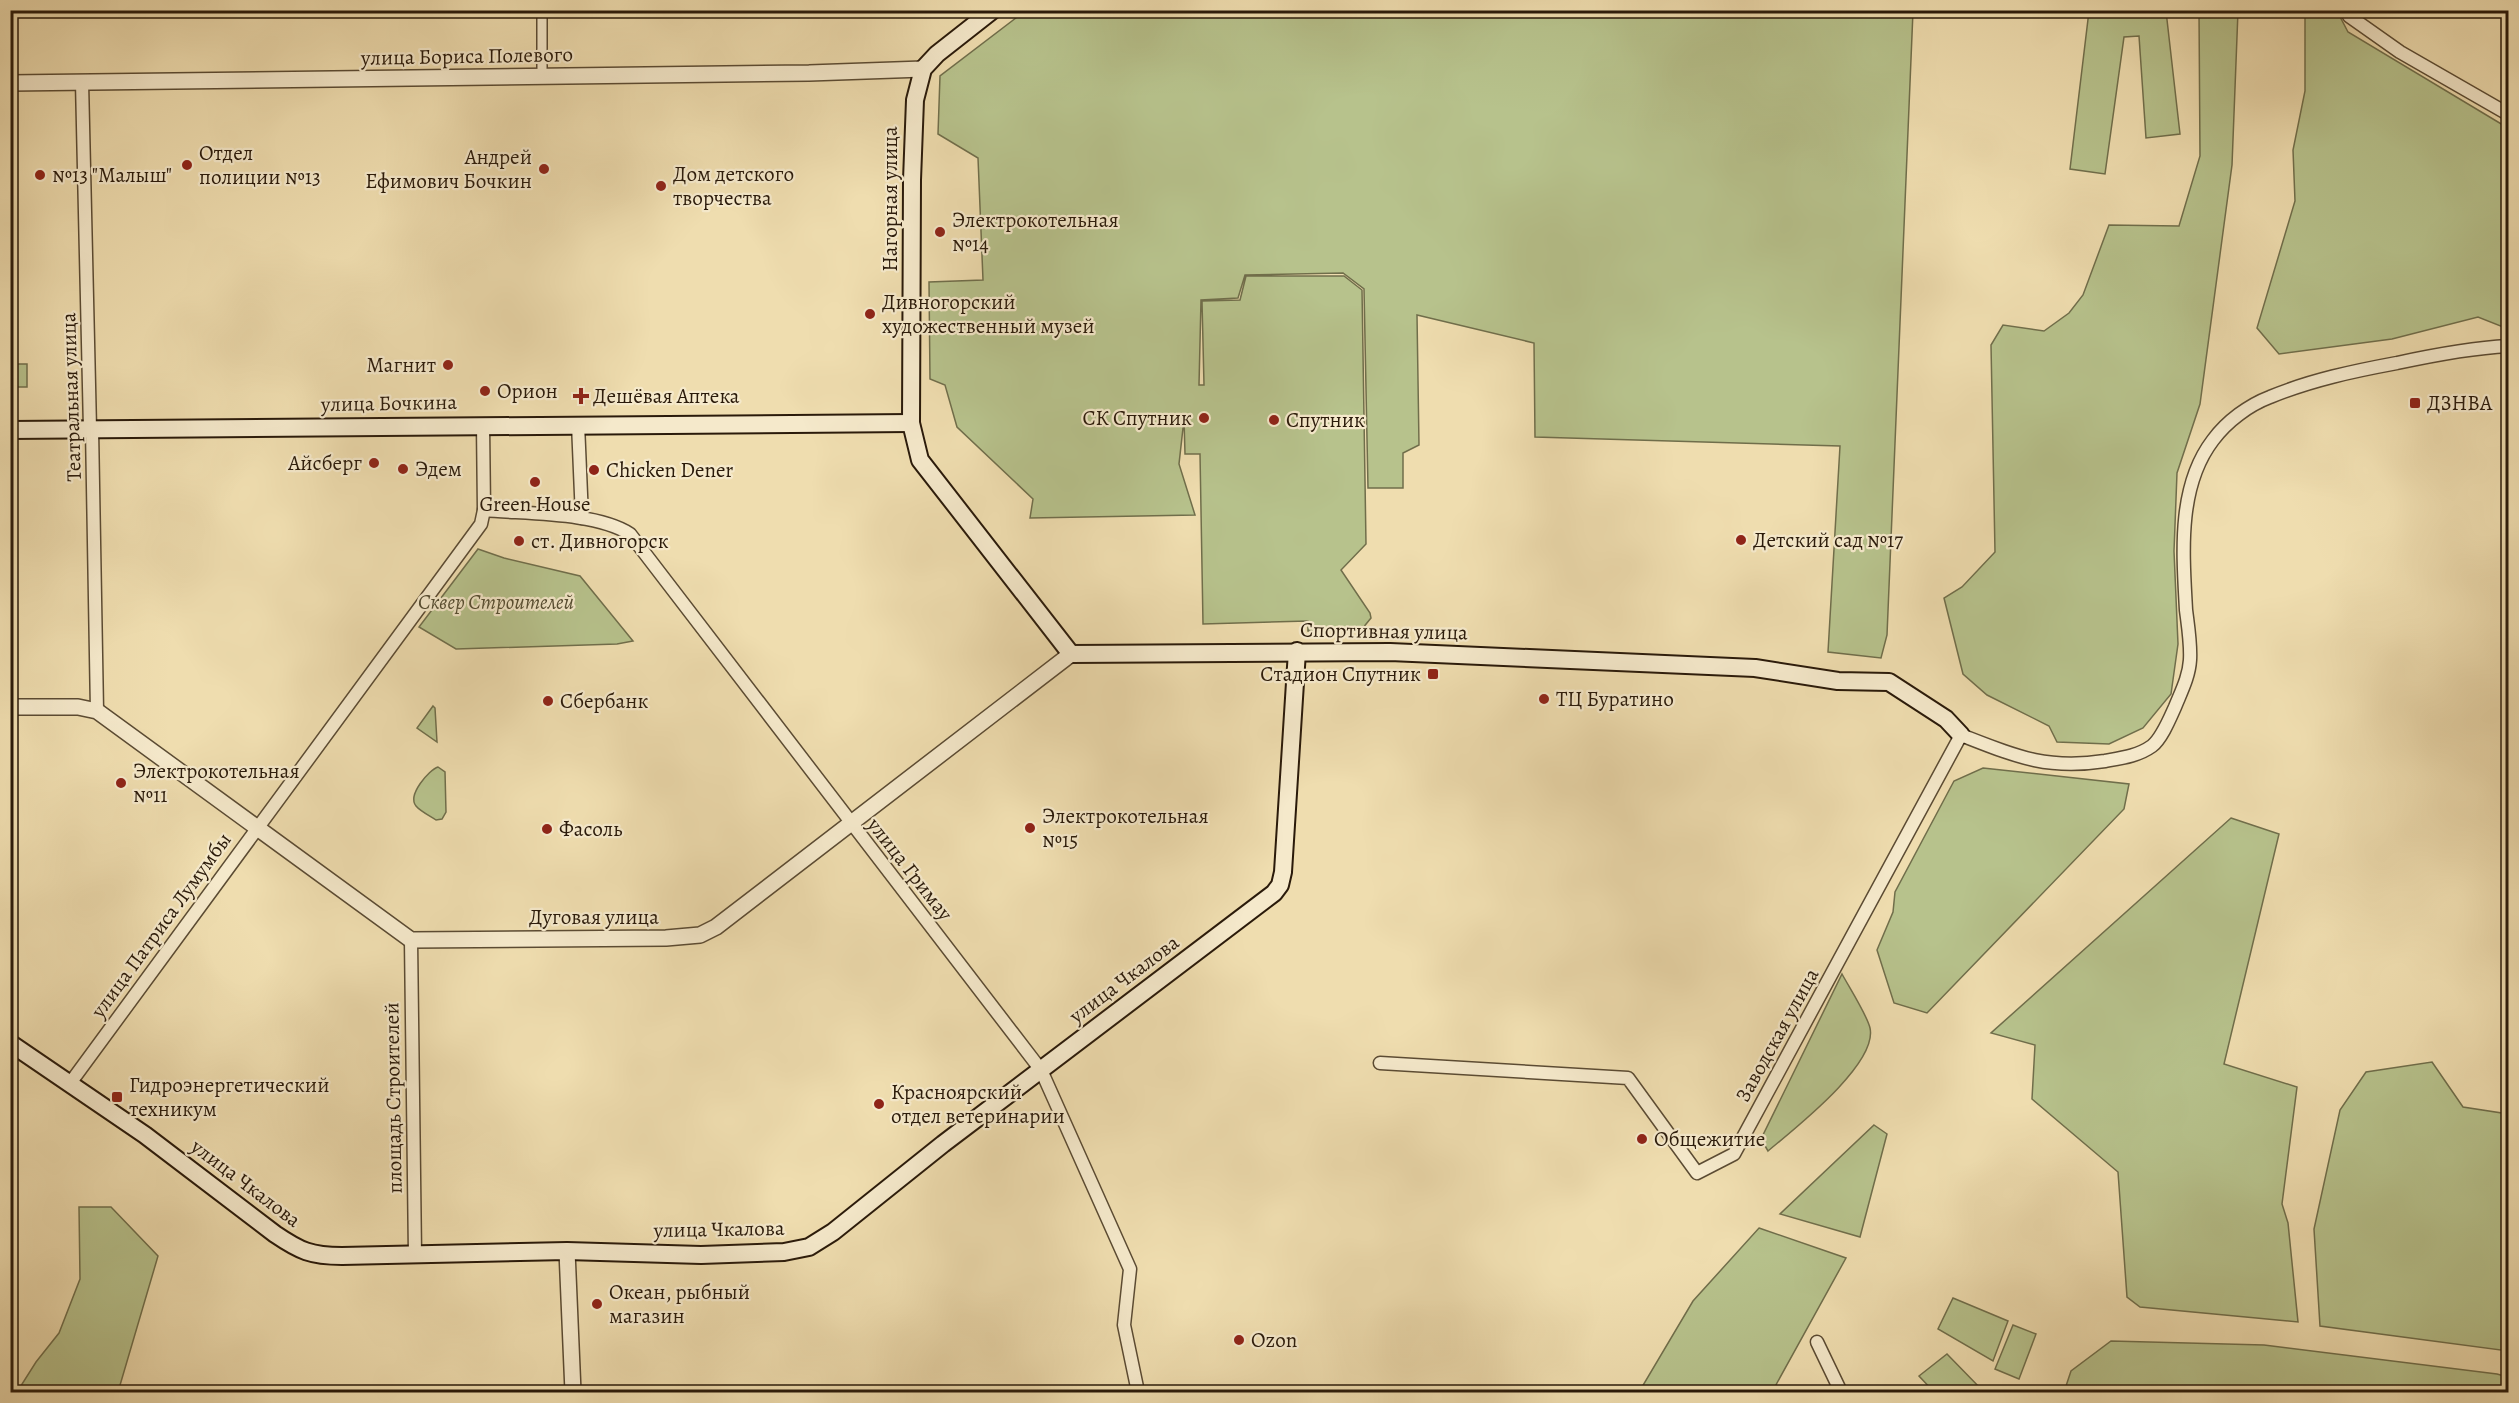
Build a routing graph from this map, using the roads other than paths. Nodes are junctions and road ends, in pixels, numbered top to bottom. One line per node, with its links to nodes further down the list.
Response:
1 (542, 10): 5 (street)
2 (993, 10): 4 (main road)
3 (2346, 10): 8 (street)
4 (923, 69): 5 (street, улица Бориса Полевого); 10 (main road, Нагорная улица)
5 (542, 77): 6 (street, улица Бориса Полевого)
6 (82, 82): 7 (street, улица Бориса Полевого); 13 (street, Театральная улица)
7 (10, 83)
8 (2508, 114)
9 (2508, 346): 21 (street)
10 (911, 423): 11 (main road, улица Бочкина); 18 (main road)
11 (578, 424): 12 (main road, улица Бочкина); 16 (street)
12 (483, 425): 13 (main road, улица Бочкина); 15 (street, улица Патриса Лумумбы)
13 (91, 429): 14 (main road, улица Бочкина); 20 (street, Театральная улица)
14 (10, 430)
15 (484, 510): 16 (street, улица Гримау); 23 (street, улица Патриса Лумумбы)
16 (582, 518): 22 (street, улица Гримау)
17 (1297, 651): 18 (main road, Спортивная улица); 21 (main road, Спортивная улица); 27 (main road, улица Чкалова)
18 (1071, 654): 22 (street, Дуговая улица)
19 (10, 707): 20 (street)
20 (98, 711): 23 (street)
21 (1961, 735): 26 (street, Заводская улица)
22 (849, 822): 24 (street, Дуговая улица); 27 (street, улица Гримау)
23 (257, 826): 24 (street); 28 (street, улица Патриса Лумумбы)
24 (411, 940): 30 (street, площадь Строителей)
25 (10, 1043): 28 (main road, улица Чкалова)
26 (1380, 1063)
27 (1041, 1070): 29 (main road, улица Чкалова); 33 (street, улица Гримау)
28 (71, 1082): 30 (main road, улица Чкалова)
29 (567, 1251): 30 (main road, улица Чкалова); 32 (street)
30 (415, 1255)
31 (1817, 1342): 34 (street)
32 (573, 1392)
33 (1138, 1392)
34 (1841, 1392)

